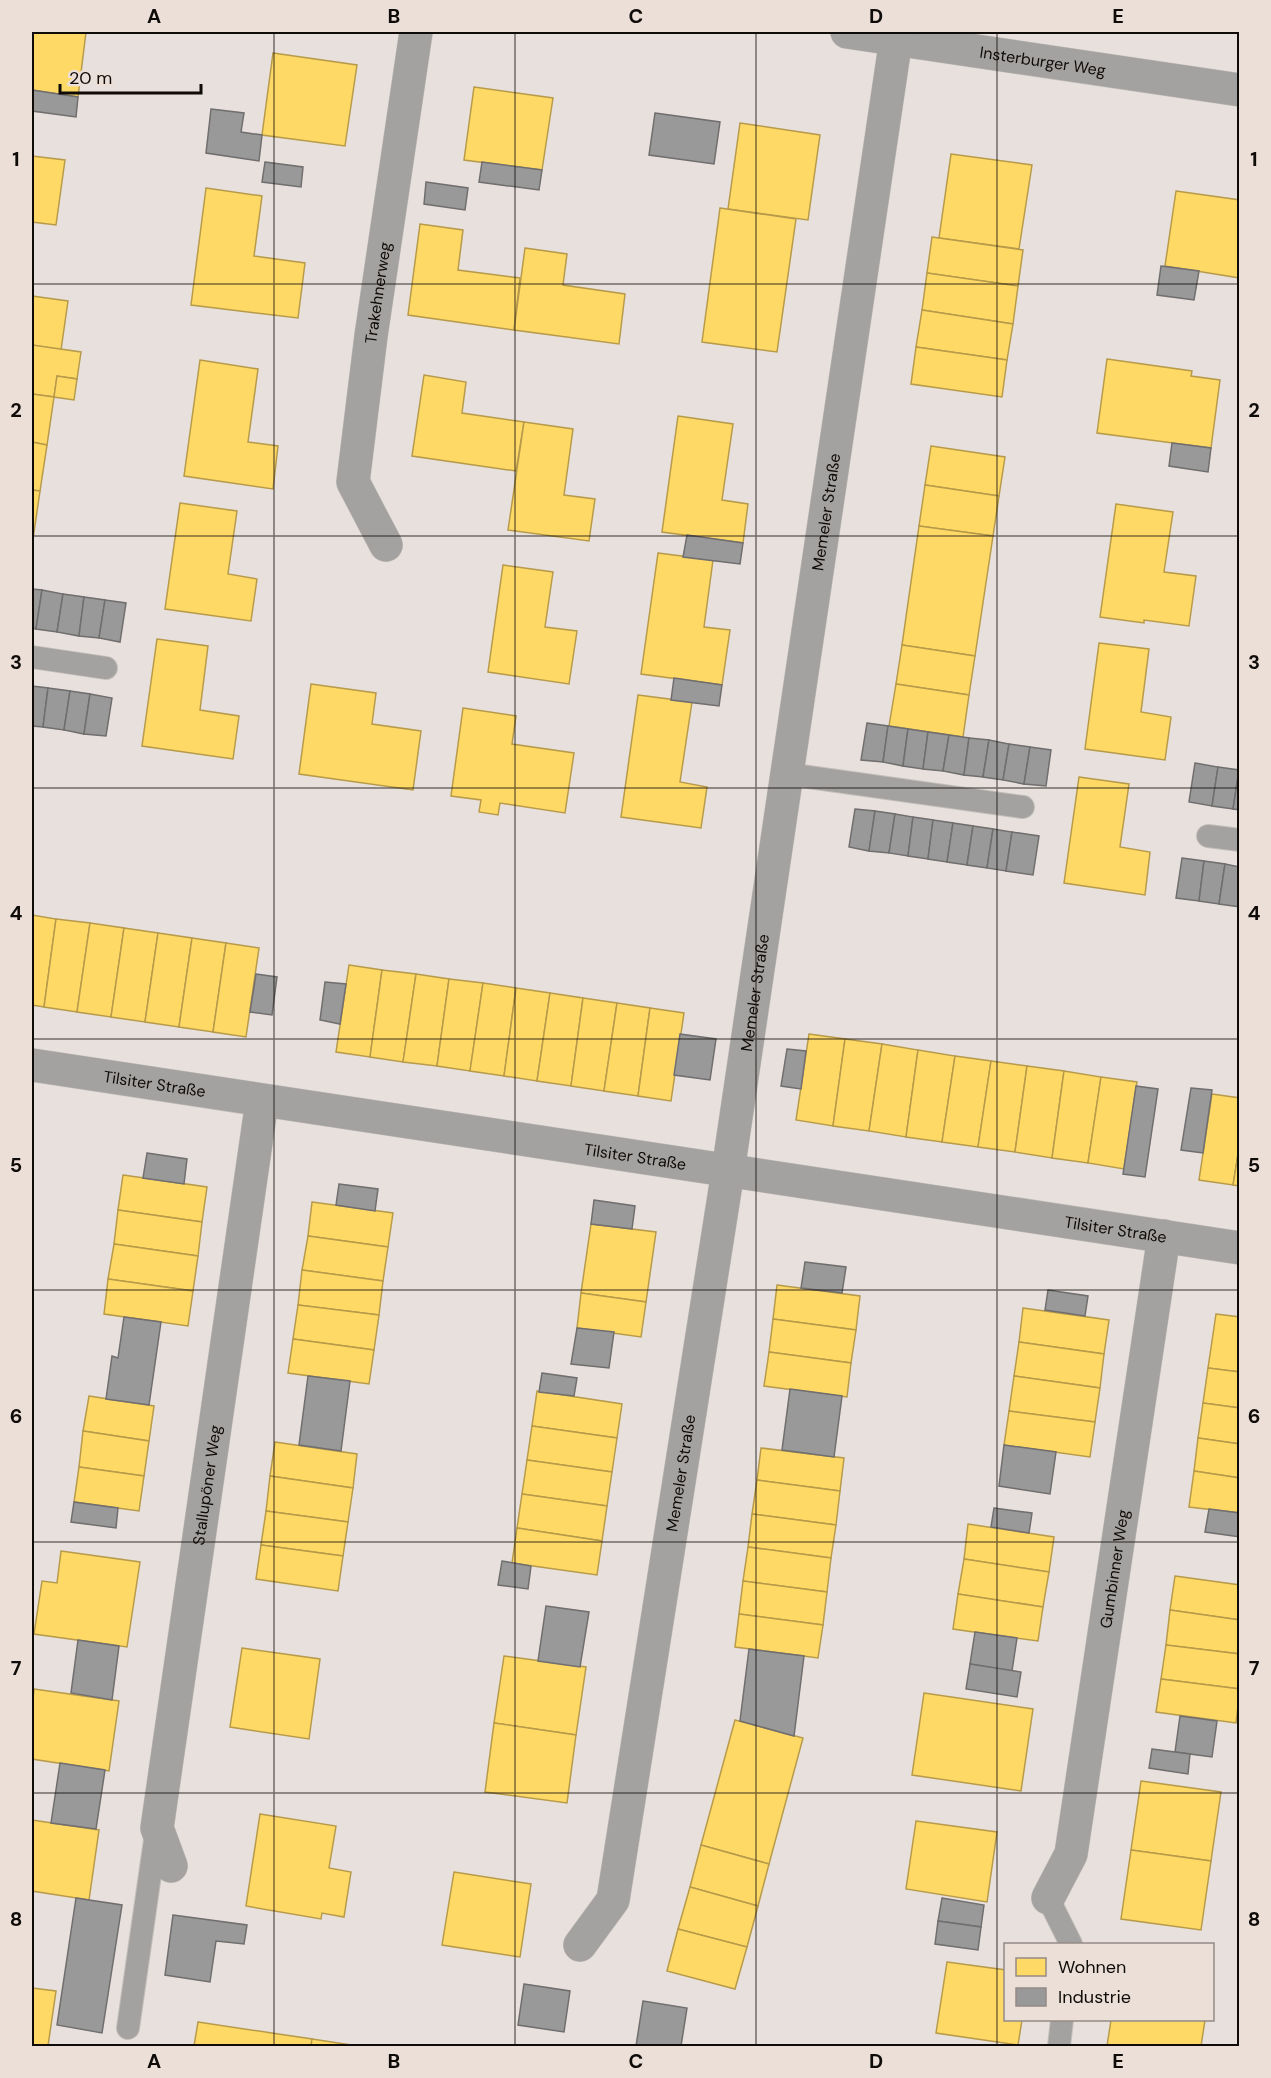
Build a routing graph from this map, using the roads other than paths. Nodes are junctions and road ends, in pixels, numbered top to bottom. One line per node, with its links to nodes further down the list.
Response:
1 (416, 32): 5 (street, Trakehnerweg)
2 (847, 32): 3 (street, Insterburger Weg)
3 (896, 35): 4 (street, Insterburger Weg); 8 (street, Memeler Straße)
4 (1239, 90)
5 (386, 545)
6 (32, 657): 7 (lane)
7 (106, 668)
8 (787, 774): 9 (lane); 14 (street, Memeler Straße)
9 (1023, 807)
10 (1208, 836): 11 (lane)
11 (1239, 840)
12 (32, 1065): 13 (street, Tilsiter Straße)
13 (262, 1101): 14 (street, Tilsiter Straße); 17 (street, Stallupöner Weg)
14 (728, 1171): 15 (street, Tilsiter Straße); 21 (street, Memeler Straße)
15 (1164, 1236): 16 (street, Tilsiter Straße); 19 (street, Gumbinner Weg)
16 (1239, 1248)
17 (156, 1828): 18 (street, Stallupöner Weg); 23 (lane)
18 (171, 1866)
19 (1048, 1898): 20 (lane)
20 (1070, 1943)
21 (580, 1945)
22 (1062, 2021): 24 (lane)
23 (128, 2028)
24 (1059, 2046)

